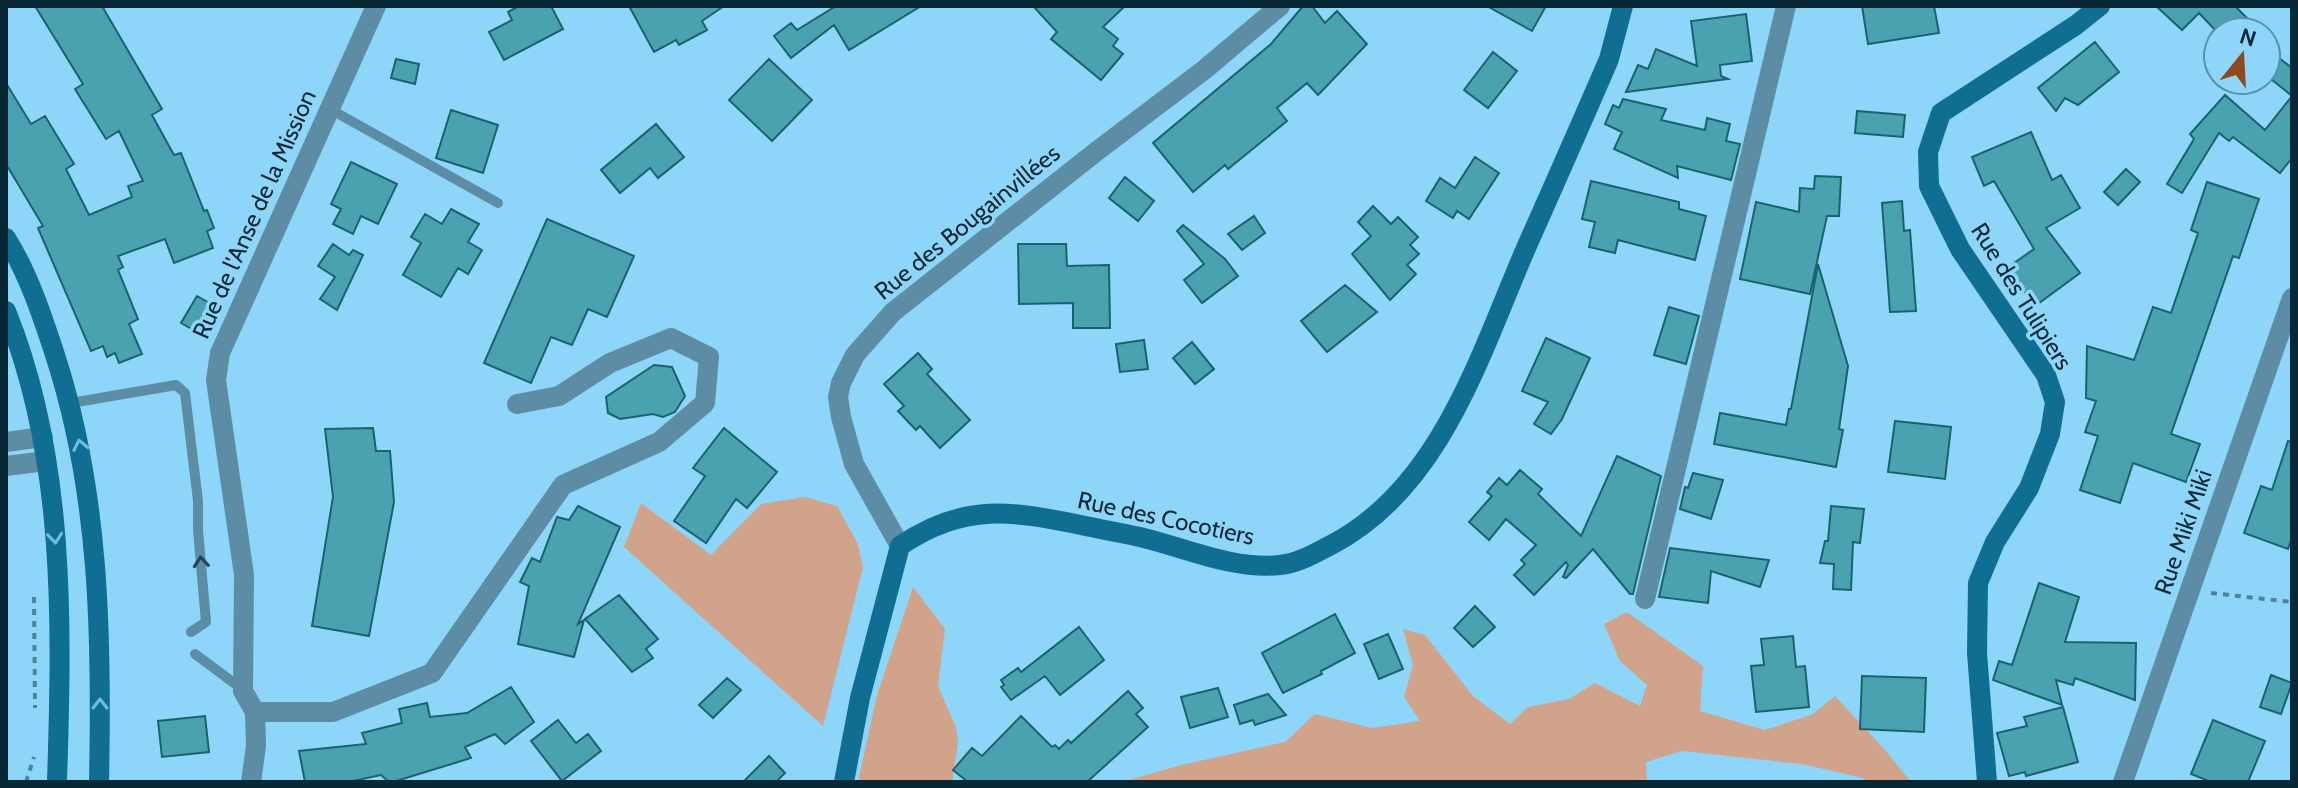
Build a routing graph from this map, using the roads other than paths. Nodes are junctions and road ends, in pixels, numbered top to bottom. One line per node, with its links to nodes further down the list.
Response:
1 (376, 6): 6 (street, Rue de l'Anse de la Mission)
2 (1280, 6): 17 (street, Rue des Bougainvillées)
3 (1786, 6): 18 (street)
4 (2100, 6): 27 (street, Rue des Tulipiers)
5 (1628, 7): 17 (street, Rue des Cocotiers)
6 (328, 108): 7 (lane); 21 (street, Rue de l'Anse de la Mission)
7 (498, 203)
8 (6, 238): 11 (street)
9 (2292, 298): 28 (street, Rue Miki Miki)
10 (6, 311): 13 (street)
11 (71, 403): 19 (lane, one-way to 11); 24 (street, one-way to 11)
12 (517, 404): 22 (street)
13 (43, 437): 14 (street); 15 (street)
14 (6, 442)
15 (46, 461): 16 (street); 23 (street, one-way to 23)
16 (6, 466)
17 (900, 546): 26 (street)
18 (1645, 599)
19 (191, 632)
20 (195, 654): 21 (lane)
21 (243, 691): 22 (street)
22 (255, 712): 25 (street)
23 (57, 782)
24 (99, 782)
25 (251, 782)
26 (844, 782)
27 (1987, 782)
28 (2123, 782)

